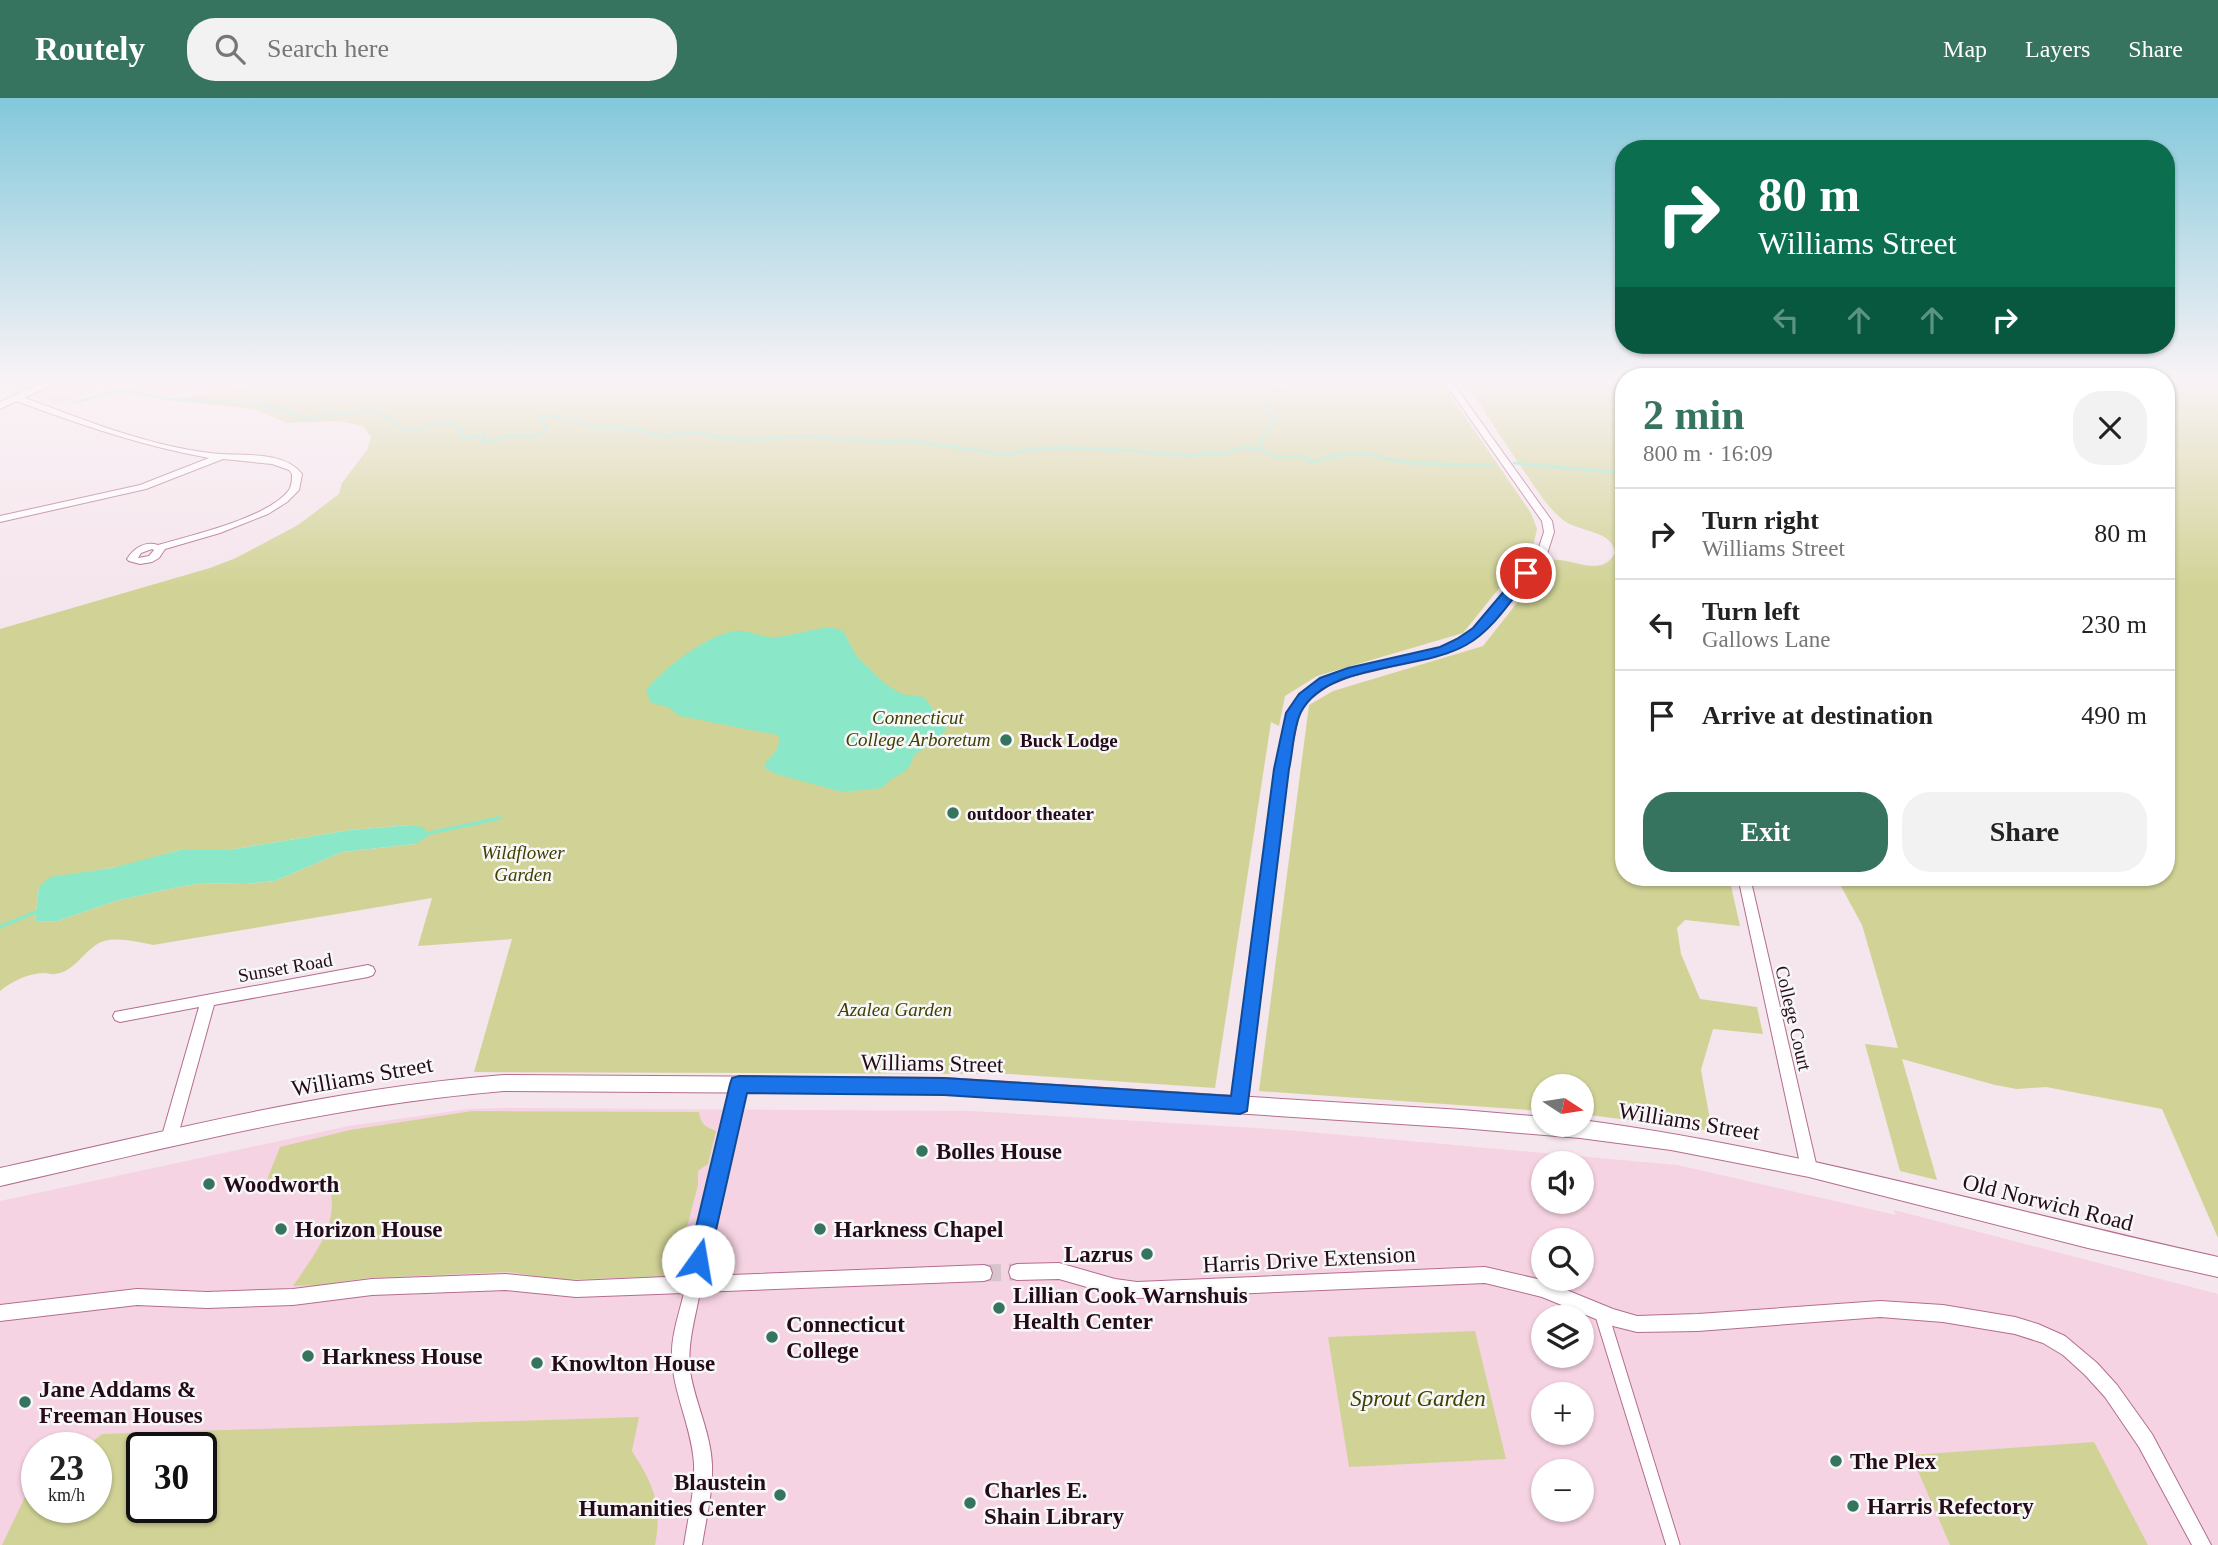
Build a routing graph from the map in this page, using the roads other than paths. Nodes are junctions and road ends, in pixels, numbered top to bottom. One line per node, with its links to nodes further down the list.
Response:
1 (191, 451): 3 (street)
2 (1497, 451): 11 (street)
3 (222, 457): 4 (street); 5 (street)
4 (0, 519)
5 (159, 548)
6 (1746, 886): 13 (street, College Court)
7 (368, 971): 8 (street, Sunset Road)
8 (208, 1000): 9 (street, Sunset Road); 12 (street)
9 (120, 1016)
10 (739, 1084): 11 (street, Williams Street); 12 (street, Williams Street); 19 (street)
11 (1240, 1105): 13 (street, Williams Street)
12 (169, 1139): 14 (street, Williams Street)
13 (1809, 1168): 15 (street, Williams Street)
14 (0, 1177)
15 (1866, 1180): 16 (street, Old Norwich Road)
16 (2218, 1267)
17 (1017, 1272): 21 (street, Harris Drive Extension)
18 (984, 1273): 19 (street)
19 (693, 1285): 22 (street); 23 (street)
20 (1878, 1309): 21 (street, Harris Drive Extension); 25 (street)
21 (1600, 1312): 24 (street)
22 (0, 1313)
23 (693, 1545)
24 (1673, 1545)
25 (2202, 1545)

